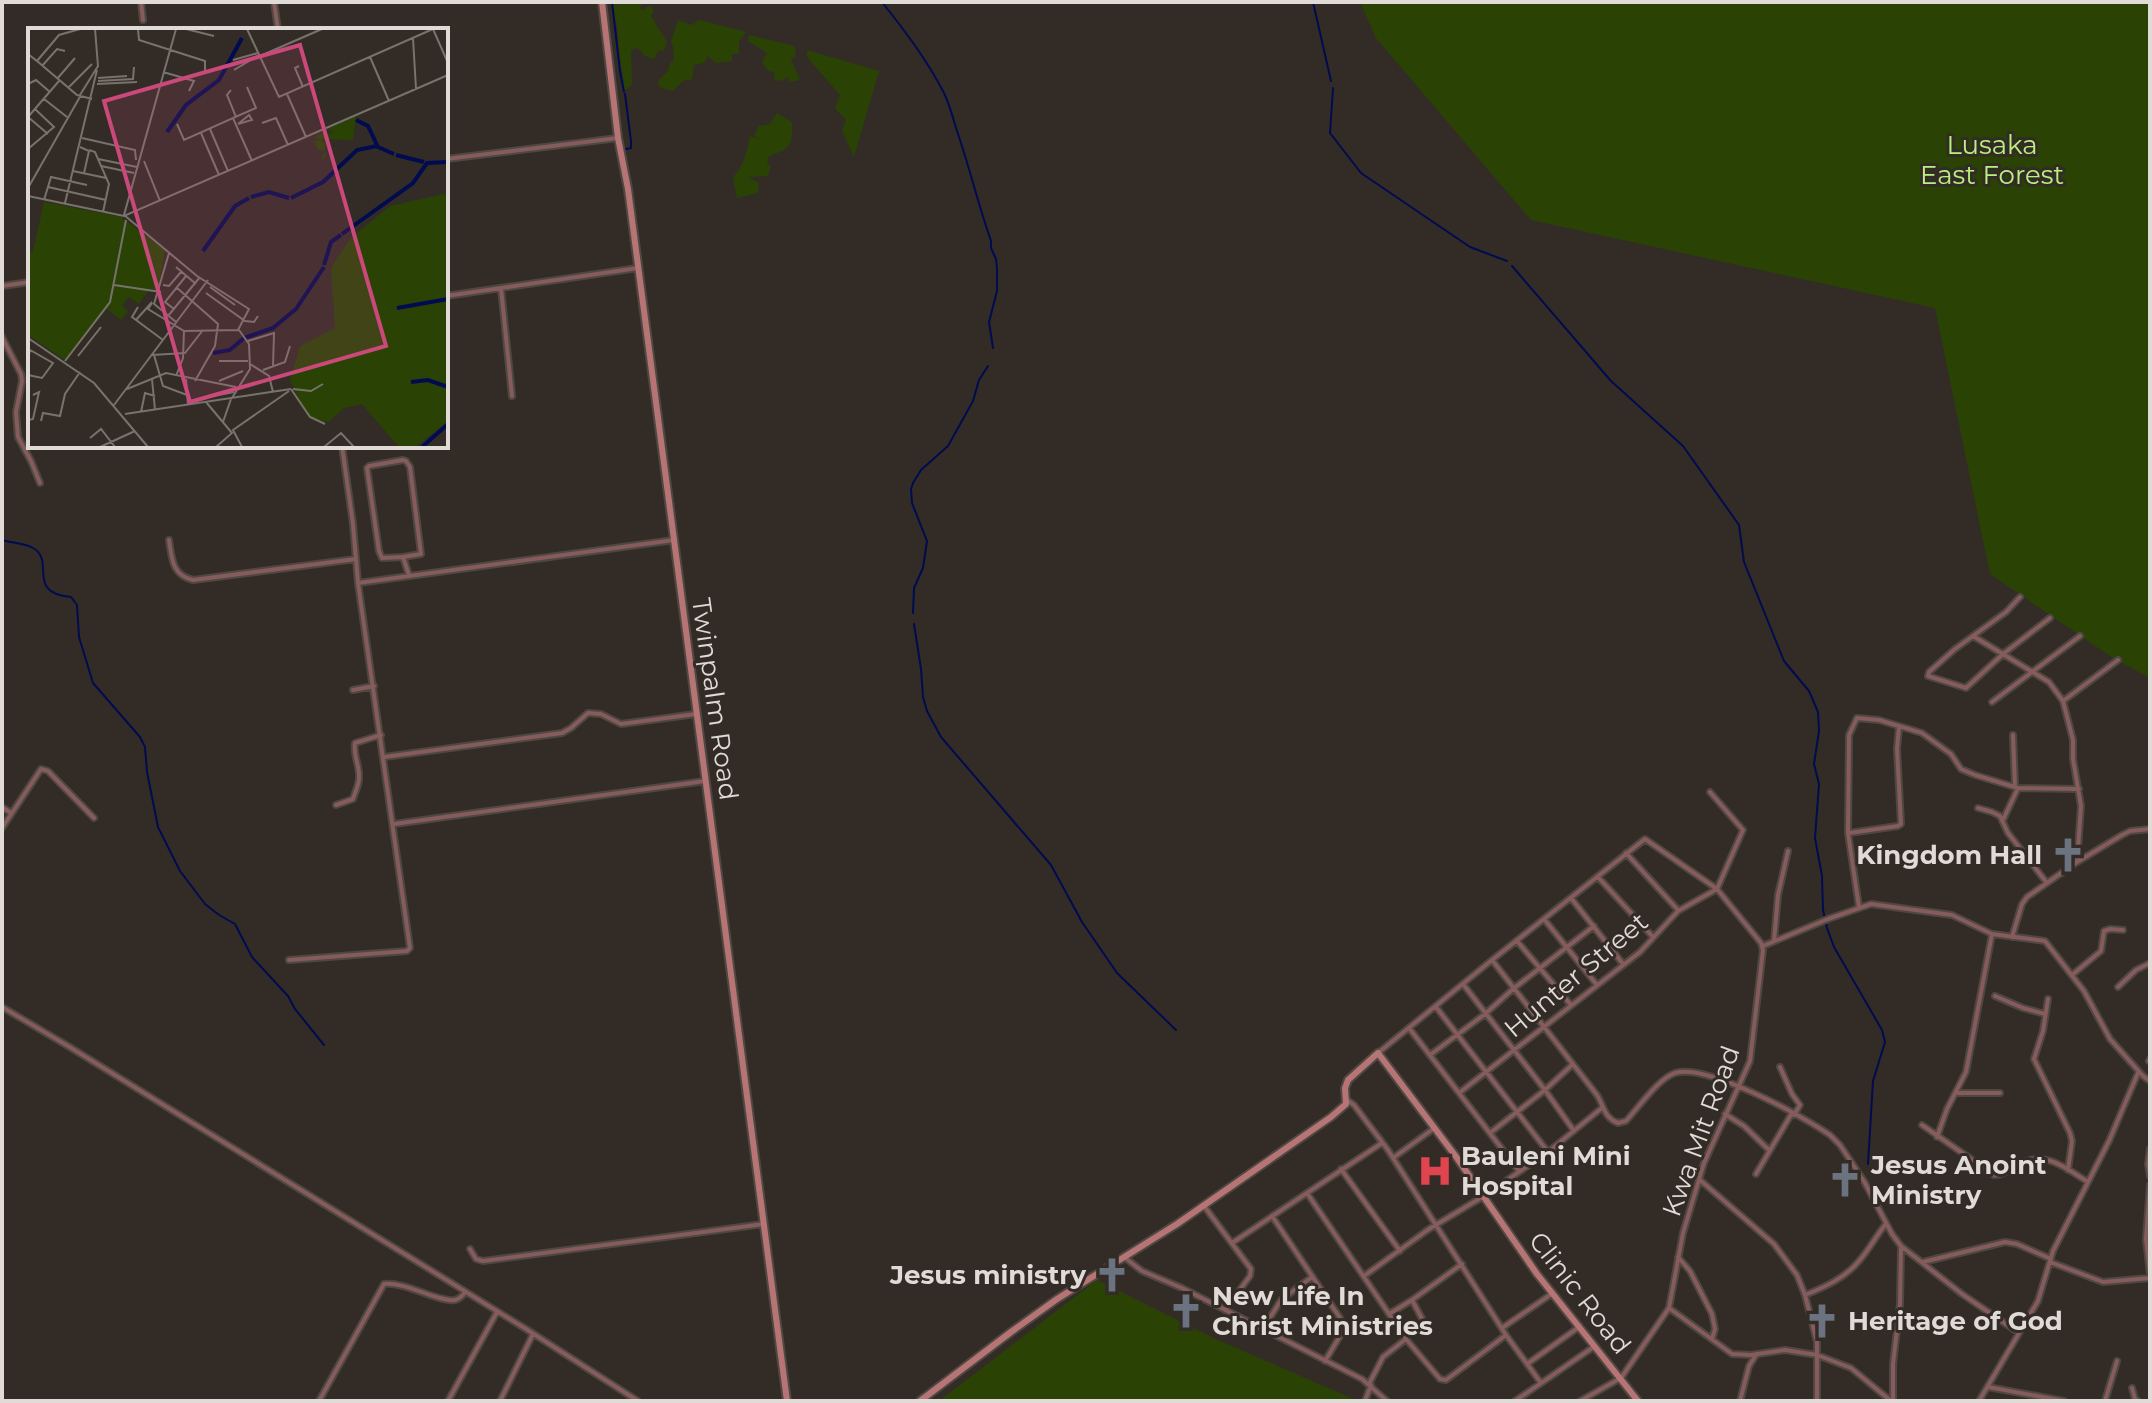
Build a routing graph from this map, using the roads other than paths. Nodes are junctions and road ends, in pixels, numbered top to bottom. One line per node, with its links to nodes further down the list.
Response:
1 (141, 2): 4 (street)
2 (274, 2): 5 (street)
3 (602, 2): 6 (main road, Twinpalm Road)
4 (143, 20)
5 (278, 28)
6 (618, 138): 7 (street); 8 (main road, Twinpalm Road)
7 (448, 159)
8 (638, 268): 11 (street); 18 (main road, Twinpalm Road)
9 (28, 282): 10 (street)
10 (2, 286)
11 (501, 288): 12 (street); 14 (street)
12 (448, 296)
13 (2, 337): 16 (street)
14 (512, 396)
15 (342, 448): 20 (street)
16 (40, 483)
17 (169, 540): 20 (street)
18 (674, 540): 21 (street); 34 (main road, Twinpalm Road)
19 (403, 557): 19 (street); 21 (street)
20 (356, 559): 22 (street)
21 (409, 575): 22 (street)
22 (358, 583): 30 (street)
23 (2020, 597): 25 (street)
24 (2050, 618): 27 (street)
25 (1973, 636): 27 (street); 27 (street)
26 (2080, 636): 29 (street)
27 (2003, 654): 29 (street)
28 (2118, 660): 32 (street)
29 (2031, 671): 32 (street); 33 (street)
30 (374, 686): 31 (street); 36 (street)
31 (353, 690)
32 (2063, 701): 41 (street)
33 (1992, 702)
34 (696, 714): 38 (street); 39 (main road, Twinpalm Road)
35 (1899, 727): 40 (street); 52 (street); 52 (street)
36 (381, 735): 38 (street); 43 (street)
37 (2013, 735): 40 (street)
38 (384, 757): 49 (street)
39 (705, 781): 49 (street); 132 (main road, Twinpalm Road)
40 (2017, 787): 41 (street); 48 (street)
41 (2079, 789): 55 (street)
42 (1710, 792): 58 (street)
43 (336, 805)
44 (2, 807): 46 (street)
45 (1978, 808): 48 (street)
46 (11, 813): 47 (street); 50 (street)
47 (94, 818)
48 (2003, 820): 57 (street)
49 (394, 824): 72 (street)
50 (2, 828)
51 (2150, 829): 55 (street)
52 (1848, 833): 60 (street)
53 (1788, 851): 69 (street)
54 (1626, 853): 56 (street); 58 (street); 61 (street)
55 (2077, 862): 57 (street)
56 (1597, 876): 59 (street); 66 (street)
57 (2047, 883): 67 (street)
58 (1717, 889): 61 (street, Hunter Street); 70 (street)
59 (1571, 898): 62 (street); 63 (street)
60 (1859, 907): 65 (street); 69 (street)
61 (1678, 911): 66 (street, Hunter Street)
62 (1544, 919): 68 (street); 71 (street)
63 (1594, 926): 71 (street); 75 (street)
64 (2123, 930): 77 (street)
65 (1992, 934): 67 (street); 103 (street)
66 (1653, 937): 75 (street, Hunter Street)
67 (2012, 937): 77 (street)
68 (1517, 941): 73 (street); 76 (street)
69 (1774, 941): 70 (street)
70 (1763, 946): 100 (street, Kwa Mit Road)
71 (1566, 947): 76 (street); 79 (street)
72 (289, 960)
73 (1492, 960): 78 (street); 81 (street)
74 (2150, 963): 80 (street)
75 (1623, 964): 79 (street, Hunter Street)
76 (1539, 969): 81 (street); 84 (street)
77 (2072, 975): 98 (street)
78 (1463, 984): 86 (street); 87 (street)
79 (1597, 985): 84 (street, Hunter Street)
80 (2118, 987)
81 (1513, 989): 87 (street); 89 (street)
82 (1995, 996): 88 (street)
83 (2048, 999): 88 (street)
84 (1571, 1005): 89 (street, Hunter Street)
85 (2, 1007): 147 (street)
86 (1436, 1007): 90 (street); 91 (street)
87 (1485, 1014): 91 (street); 92 (street)
88 (2045, 1014): 121 (street)
89 (1543, 1027): 92 (street, Hunter Street); 95 (street)
90 (1409, 1028): 93 (street); 94 (street)
91 (1458, 1035): 94 (street); 97 (street)
92 (1513, 1051): 97 (street, Hunter Street); 101 (street)
93 (1378, 1053): 105 (main road); 111 (main road, Clinic Road)
94 (1430, 1055): 102 (street)
95 (1573, 1064): 101 (street); 106 (street)
96 (1780, 1067): 109 (street)
97 (1486, 1072): 102 (street, Hunter Street); 107 (street)
98 (2139, 1072): 99 (street); 126 (street)
99 (2150, 1081)
100 (1739, 1086): 106 (street); 108 (street, Kwa Mit Road); 109 (street)
101 (1545, 1090): 107 (street); 112 (street)
102 (1459, 1093): 113 (street)
103 (1957, 1093): 104 (street); 114 (street)
104 (2000, 1093)
105 (1347, 1100): 115 (street); 130 (main road)
106 (1603, 1107): 112 (street)
107 (1518, 1112): 113 (street); 118 (street)
108 (1725, 1114): 117 (street); 125 (street, Kwa Mit Road)
109 (1793, 1114): 117 (street); 133 (street)
110 (1922, 1125): 114 (street)
111 (1435, 1127): 119 (street); 129 (main road, Clinic Road)
112 (1574, 1131): 118 (street)
113 (1490, 1133): 122 (street)
114 (1937, 1137): 121 (street)
115 (1382, 1143): 119 (street); 120 (street)
116 (2150, 1149): 124 (street)
117 (1769, 1150): 123 (street)
118 (1548, 1152): 122 (street)
119 (1393, 1158): 134 (street)
120 (1341, 1169): 128 (street); 138 (street)
121 (2068, 1170): 126 (street)
122 (1519, 1171): 129 (street)
123 (1756, 1174)
124 (2150, 1176)
125 (1699, 1180): 140 (street, Kwa Mit Road); 149 (street)
126 (2088, 1182): 141 (street)
127 (2150, 1185): 145 (street)
128 (1307, 1193): 131 (street); 144 (street)
129 (1484, 1196): 134 (street); 148 (main road, Clinic Road)
130 (1204, 1206): 135 (street); 139 (main road)
131 (1272, 1216): 135 (street); 146 (street)
132 (764, 1224): 137 (street); 179 (main road, Twinpalm Road)
133 (1886, 1224): 136 (street); 149 (street)
134 (1435, 1225): 138 (street); 143 (street)
135 (1232, 1243): 152 (street)
136 (1901, 1246): 142 (street); 188 (street)
137 (470, 1249)
138 (1400, 1251): 144 (street)
139 (1123, 1256): 152 (street); 180 (main road)
140 (1678, 1257): 151 (street, Kwa Mit Road); 163 (street)
141 (2050, 1260): 142 (street); 145 (street); 159 (street)
142 (1922, 1263): 159 (street)
143 (1462, 1264): 150 (street); 157 (street)
144 (1364, 1276): 154 (street)
145 (2150, 1276)
146 (1312, 1277): 158 (street); 167 (street)
147 (465, 1292): 153 (street); 175 (street)
148 (1553, 1293): 156 (main road, Clinic Road); 157 (street)
149 (1805, 1295): 166 (street)
150 (1412, 1300): 154 (street); 155 (street)
151 (1669, 1308): 163 (street); 170 (street, Kwa Mit Road)
152 (1225, 1310): 158 (street)
153 (498, 1312): 160 (street); 176 (street)
154 (1389, 1314): 162 (street)
155 (1426, 1326)
156 (1579, 1327): 164 (main road, Clinic Road); 169 (street)
157 (1502, 1328): 161 (street)
158 (1263, 1329): 167 (street)
159 (2019, 1333): 173 (street)
160 (533, 1334): 177 (street); 178 (street)
161 (1506, 1335): 162 (street); 169 (street)
162 (1406, 1339): 172 (street)
163 (1712, 1339): 165 (street)
164 (1595, 1346): 170 (main road, Clinic Road); 171 (street)
165 (1756, 1355): 166 (street); 186 (street)
166 (1817, 1355): 187 (street); 188 (street)
167 (1325, 1361): 172 (street)
168 (2117, 1361): 191 (street)
169 (1527, 1364): 171 (street)
170 (1621, 1378): 184 (street); 185 (main road, Clinic Road)
171 (1541, 1383): 183 (street)
172 (1370, 1384): 181 (street); 182 (street)
173 (1988, 1387): 189 (street); 190 (street)
174 (2132, 1388): 192 (street)
175 (319, 1401)
176 (448, 1401)
177 (500, 1401)
178 (638, 1401)
179 (787, 1401)
180 (920, 1401)
181 (1365, 1401)
182 (1387, 1401)
183 (1515, 1401)
184 (1580, 1401)
185 (1638, 1401)
186 (1740, 1401)
187 (1817, 1401)
188 (1892, 1401)
189 (1979, 1401)
190 (2064, 1401)
191 (2105, 1401)
192 (2138, 1401)

